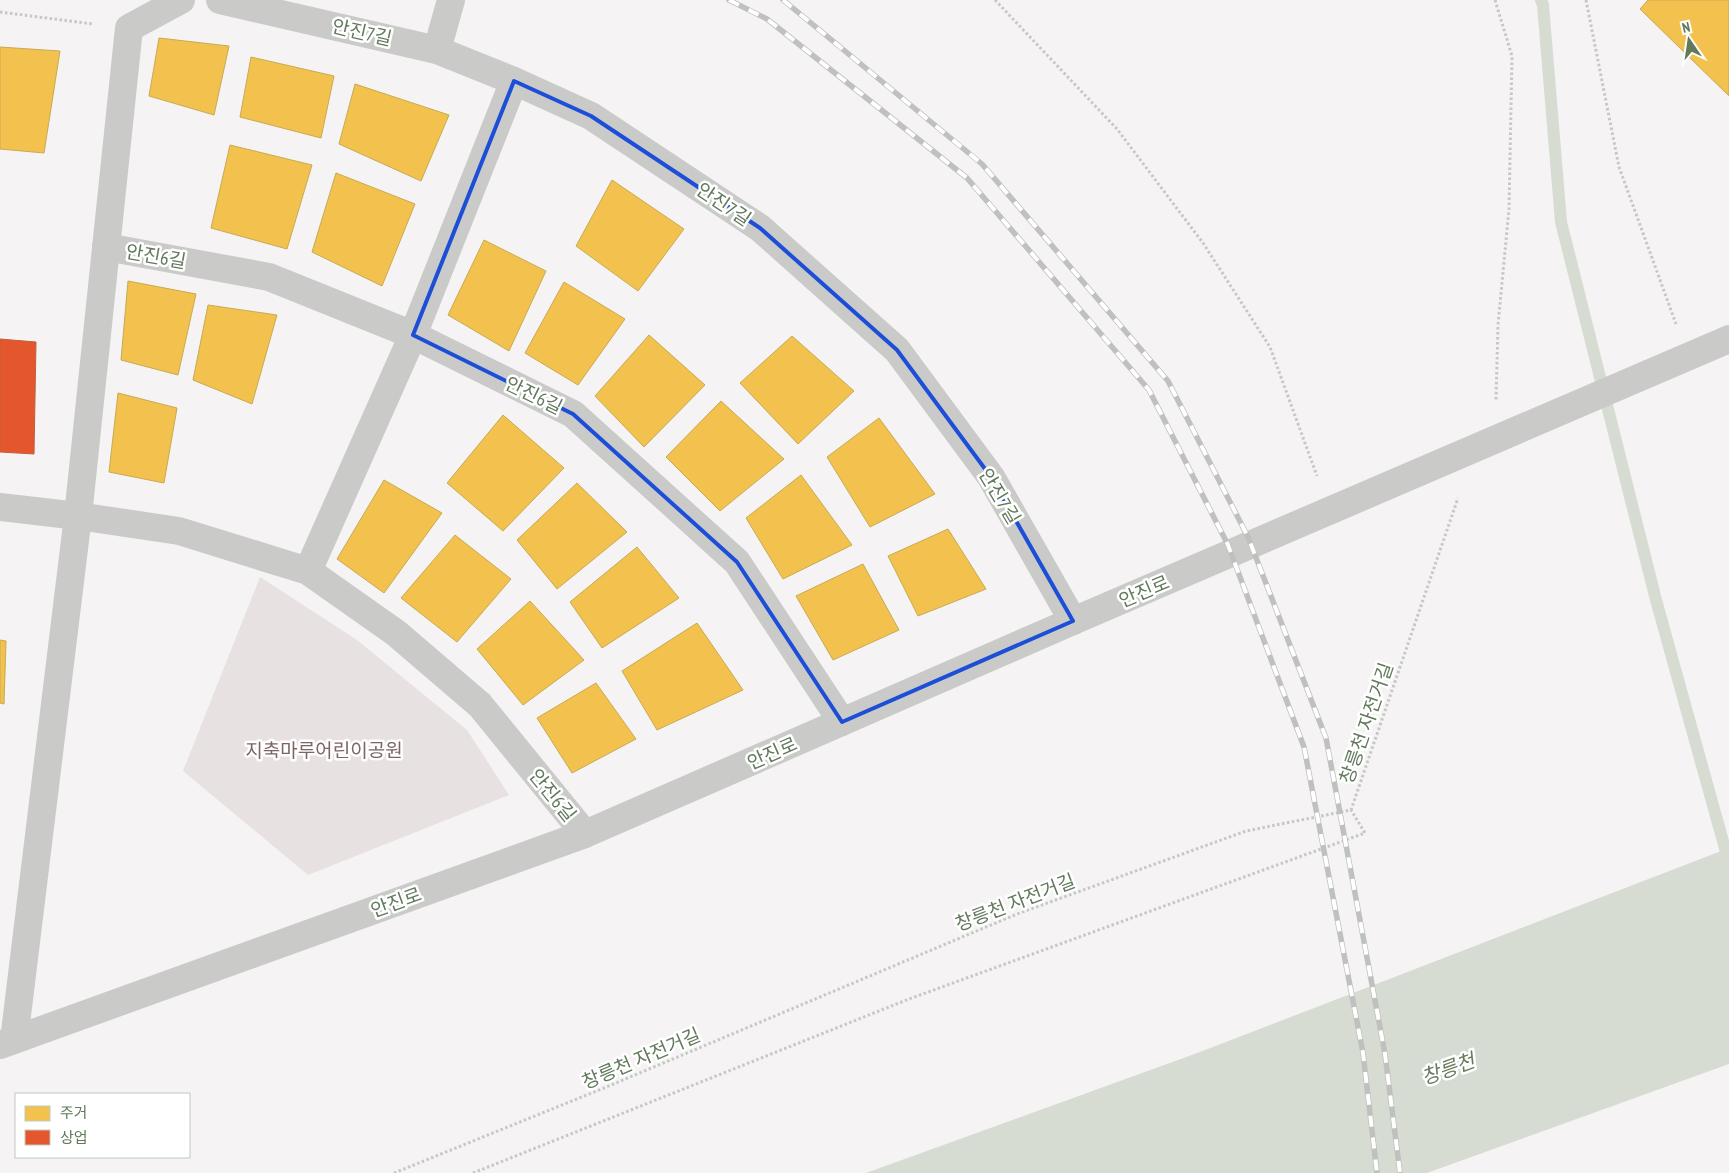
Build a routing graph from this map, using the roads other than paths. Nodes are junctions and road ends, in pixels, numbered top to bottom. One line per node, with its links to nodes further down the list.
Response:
1 (181, 0): 6 (street)
2 (220, 0): 4 (street, 안진7길)
3 (451, 0): 4 (street)
4 (438, 50): 5 (street, 안진7길)
5 (514, 81): 7 (street); 12 (street, 안진7길)
6 (106, 247): 7 (street, 안진6길); 10 (street)
7 (413, 335): 11 (street); 13 (street, 안진6길)
8 (1729, 340): 12 (street, 안진로)
9 (0, 507): 10 (street, 안진6길)
10 (78, 516): 11 (street, 안진6길); 15 (street)
11 (308, 571): 14 (street, 안진6길)
12 (1073, 621): 13 (street, 안진로)
13 (842, 722): 14 (street, 안진로)
14 (585, 834): 15 (street, 안진로)
15 (7, 1043)

